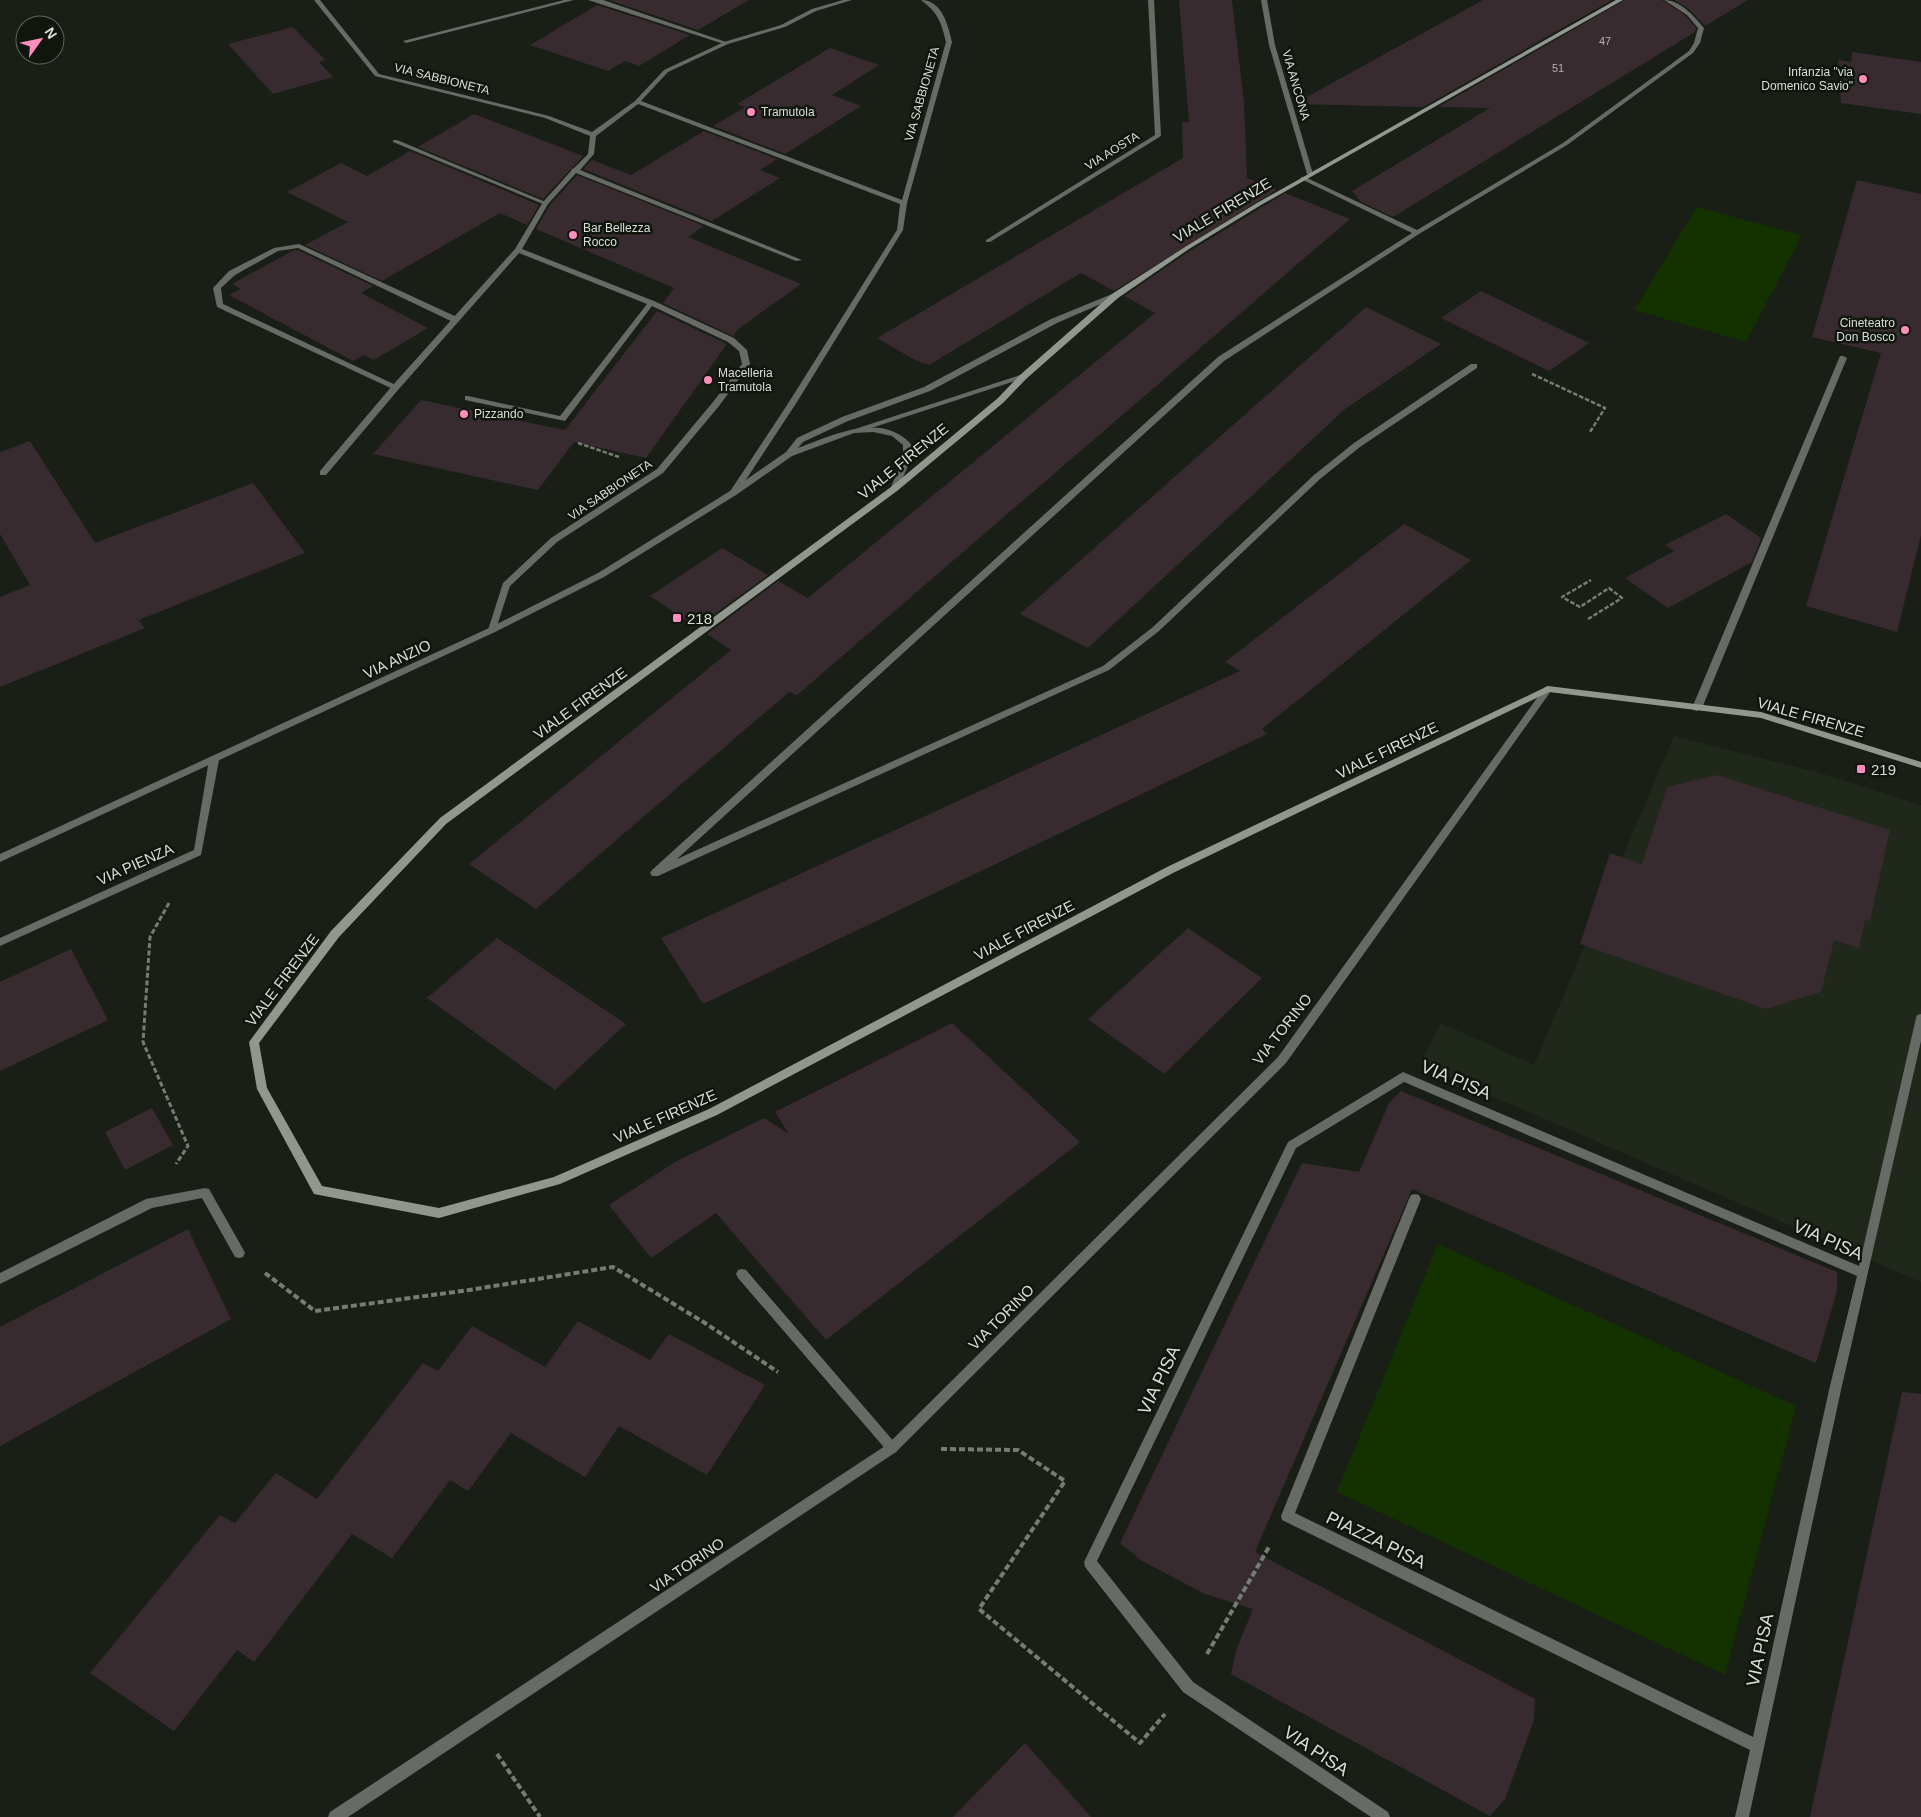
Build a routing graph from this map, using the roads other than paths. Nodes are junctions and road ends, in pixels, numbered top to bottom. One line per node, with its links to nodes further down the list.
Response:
1 (317, 0): 14 (street, VIA SABBIONETA)
2 (571, 0): 11 (street, VIA SABBIONETA)
3 (591, 0): 12 (street)
4 (848, 0): 12 (street)
5 (924, 0): 10 (street, VIA SABBIONETA)
6 (1151, 0): 21 (street, VIA AOSTA)
7 (1264, 0): 17 (street, VIA ANCONA)
8 (1620, 0): 17 (main road, VIALE FIRENZE)
9 (1667, 0): 20 (street)
10 (935, 2): 19 (street, VIA SABBIONETA)
11 (406, 41)
12 (726, 43): 13 (street)
13 (638, 102): 14 (street); 19 (street)
14 (593, 135): 16 (street)
15 (395, 141): 18 (street)
16 (574, 170): 18 (street); 23 (street)
17 (1307, 176): 20 (street); 24 (main road, VIALE FIRENZE)
18 (545, 203): 22 (street)
19 (904, 203): 36 (street, VIA SABBIONETA)
20 (1417, 233): 28 (street)
21 (988, 241)
22 (518, 250): 25 (street, VIA SABBIONETA); 26 (street)
23 (798, 260)
24 (1115, 296): 29 (main road, VIALE FIRENZE); 33 (street)
25 (651, 303): 31 (street); 37 (street, VIA SABBIONETA)
26 (456, 320): 30 (street); 30 (street)
27 (1843, 358): 39 (street)
28 (1474, 366)
29 (1023, 377): 32 (street); 35 (main road, VIALE FIRENZE)
30 (395, 388): 34 (street)
31 (468, 398)
32 (854, 431): 33 (street); 35 (street)
33 (789, 454): 36 (street, VIA ANZIO)
34 (323, 473)
35 (894, 489): 38 (main road, VIALE FIRENZE)
36 (734, 493): 37 (street, VIA ANZIO)
37 (492, 630): 40 (street, VIA ANZIO)
38 (1548, 689): 39 (main road, VIALE FIRENZE); 50 (street, VIA TORINO)
39 (1697, 708): 41 (main road, VIALE FIRENZE)
40 (214, 760): 42 (street, VIA ANZIO); 43 (street, VIA PIENZA)
41 (1921, 765)
42 (0, 858)
43 (0, 942)
44 (1921, 1018): 47 (street)
45 (1415, 1199): 51 (street, PIAZZA PISA)
46 (239, 1253): 49 (street)
47 (1863, 1273): 51 (street, VIA PISA); 53 (street, VIA PISA)
48 (742, 1274): 50 (street)
49 (0, 1279)
50 (892, 1448): 52 (street, VIA TORINO)
51 (1757, 1746): 54 (street, VIA PISA)
52 (335, 1817)
53 (1383, 1817)
54 (1742, 1817)

